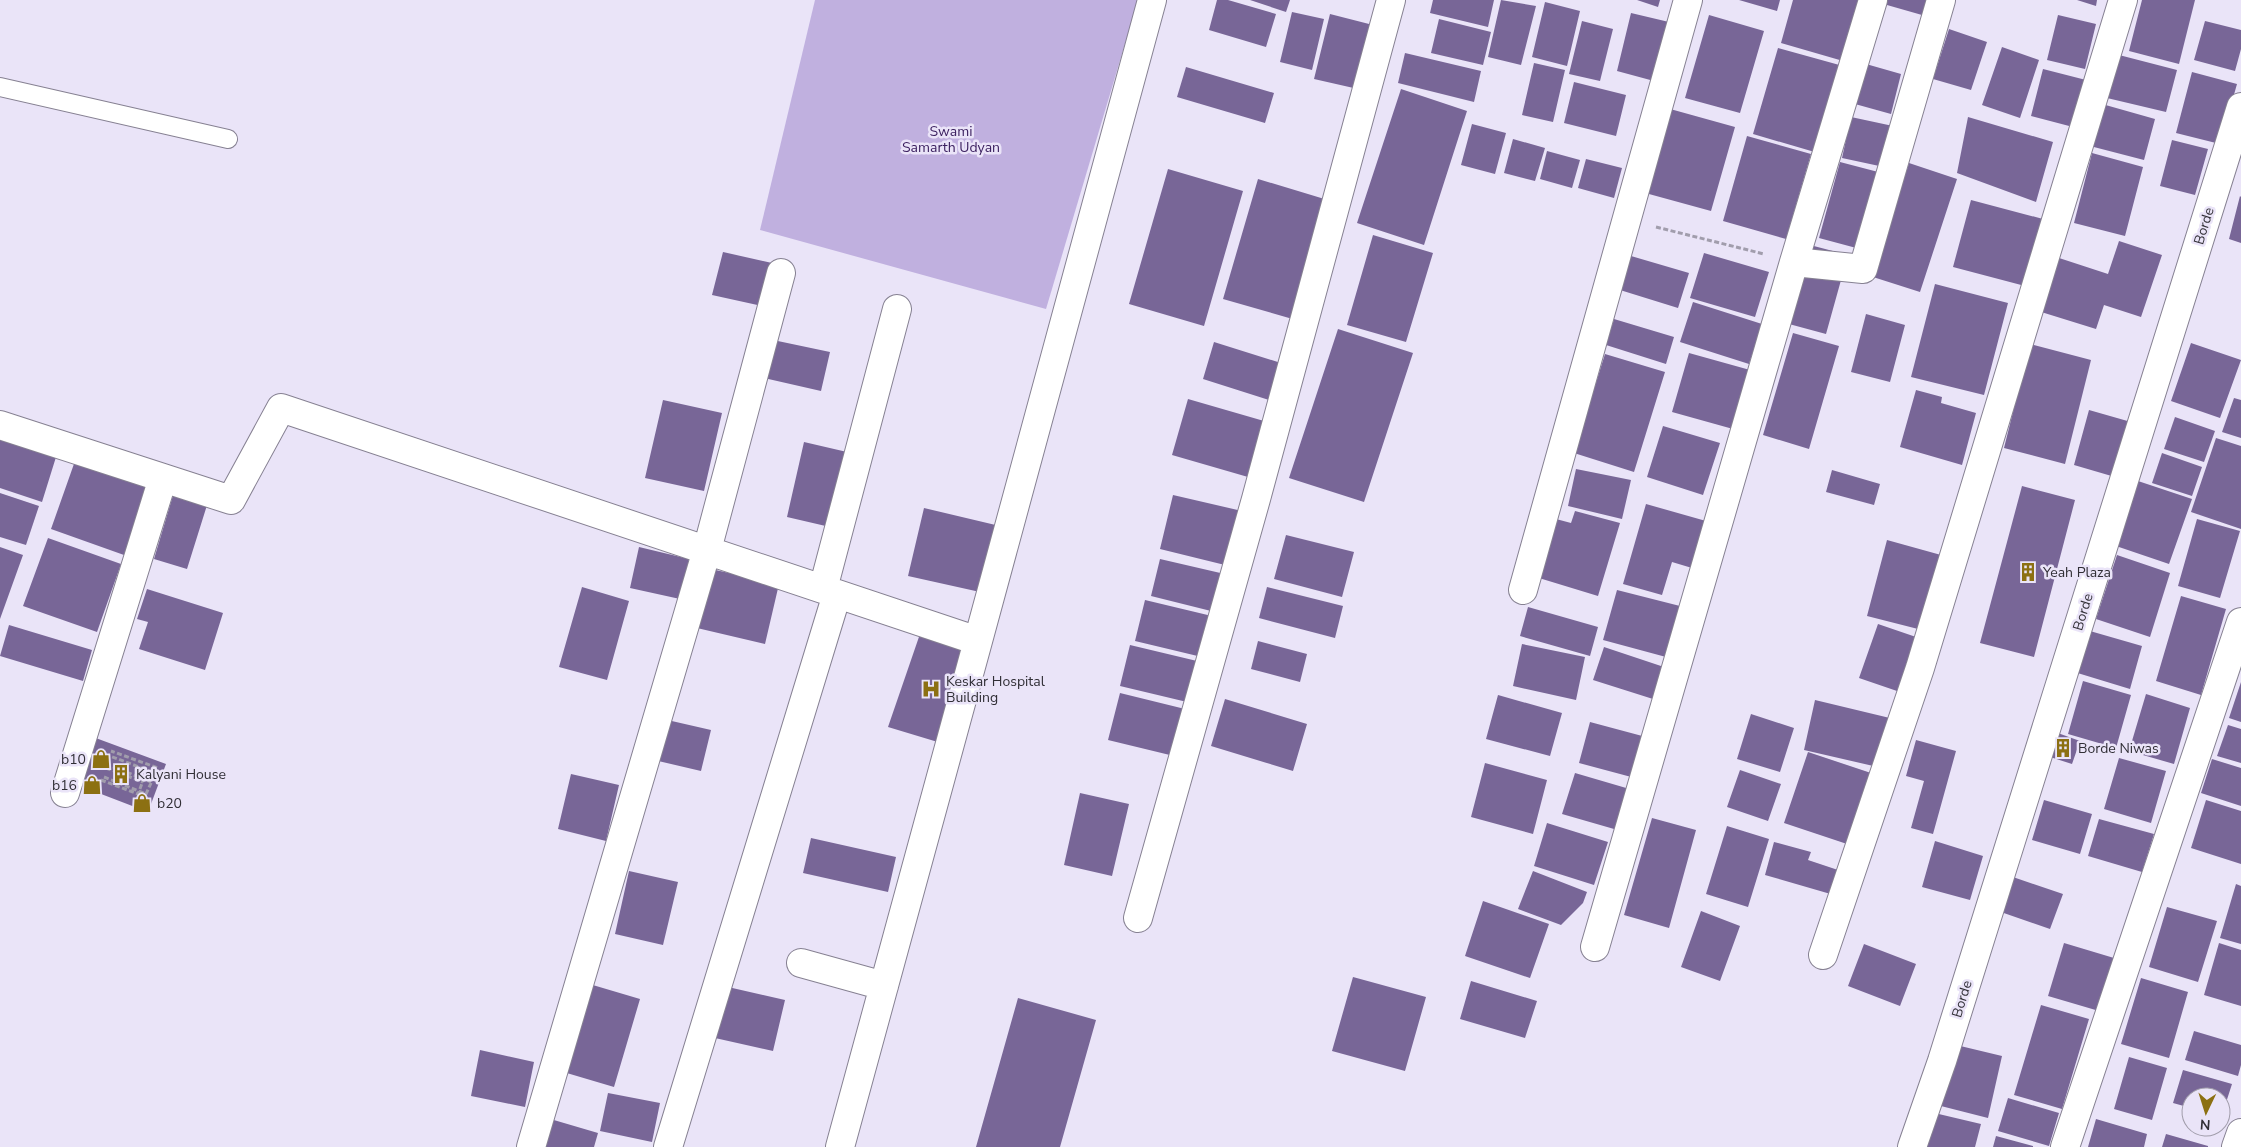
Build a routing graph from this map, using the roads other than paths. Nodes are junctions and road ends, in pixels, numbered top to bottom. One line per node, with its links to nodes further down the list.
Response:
1 (1152, 0): 19 (street)
2 (1391, 0): 21 (street)
3 (1688, 0): 16 (street)
4 (1873, 0): 10 (street)
5 (1940, 0): 10 (street)
6 (2123, 0): 23 (street)
7 (0, 87): 9 (lane)
8 (2241, 107): 30 (street, Borde)
9 (228, 139)
10 (1794, 262): 22 (street)
11 (781, 273): 15 (street)
12 (897, 309): 17 (street)
13 (0, 425): 14 (street)
14 (163, 478): 15 (street); 20 (street)
15 (707, 550): 17 (street); 27 (street)
16 (1522, 590)
17 (830, 591): 19 (street); 28 (street)
18 (2241, 622): 31 (street)
19 (978, 640): 25 (street)
20 (65, 793)
21 (1138, 918)
22 (1595, 947)
23 (1823, 955)
24 (801, 963): 25 (street)
25 (884, 986): 29 (street)
26 (2241, 1133): 32 (street)
27 (531, 1147)
28 (668, 1147)
29 (840, 1147)
30 (1912, 1147)
31 (2065, 1147)
32 (2236, 1147)

